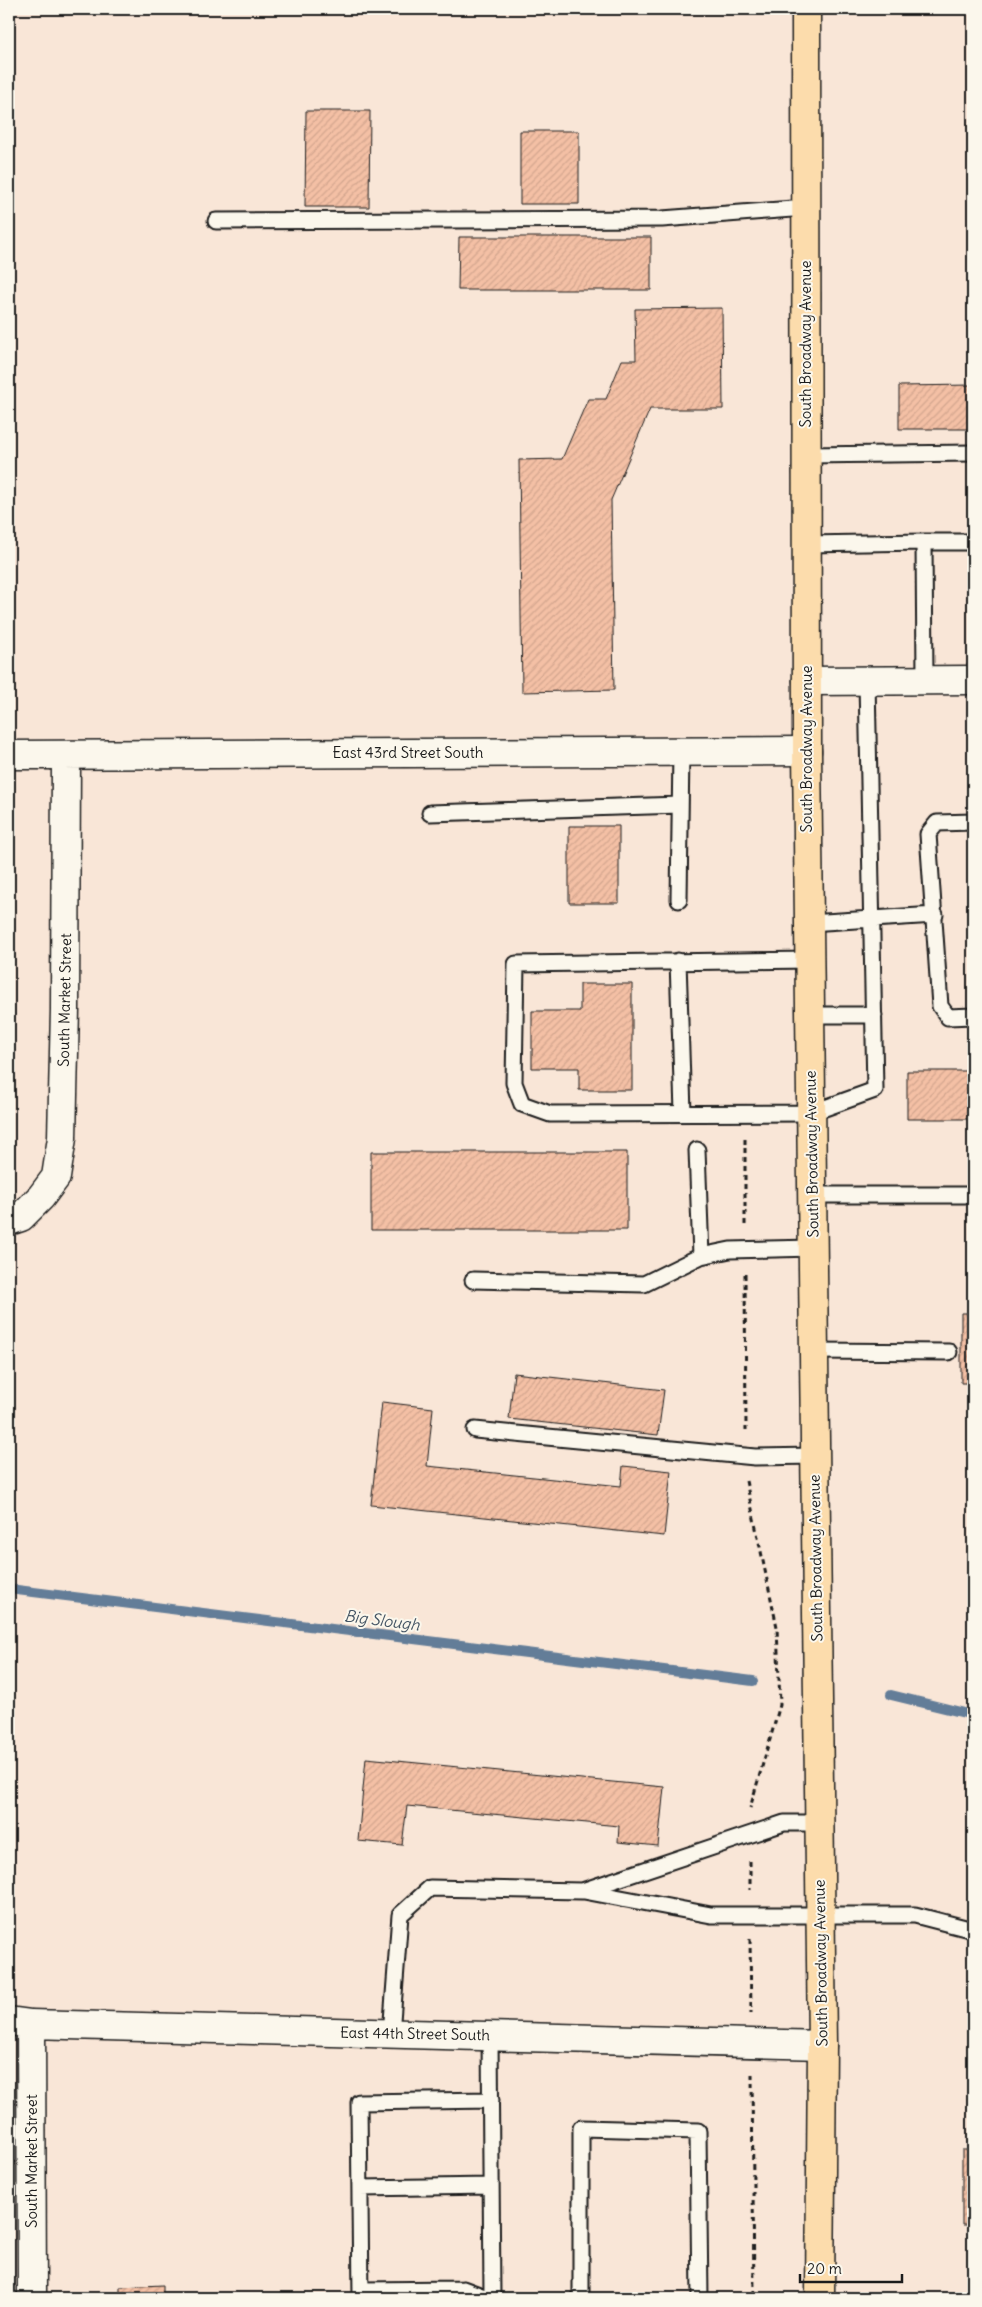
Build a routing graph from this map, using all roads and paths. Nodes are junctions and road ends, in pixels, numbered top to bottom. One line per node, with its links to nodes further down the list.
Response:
1 (806, 9): 2 (main road, South Broadway Avenue)
2 (806, 208): 3 (lane); 5 (main road, South Broadway Avenue)
3 (216, 221)
4 (973, 452): 5 (lane)
5 (807, 455): 8 (main road, South Broadway Avenue)
6 (924, 542): 7 (lane); 8 (lane); 9 (lane)
7 (973, 542)
8 (807, 544): 11 (main road, South Broadway Avenue)
9 (925, 680): 10 (street); 12 (street)
10 (973, 680)
11 (807, 681): 12 (street); 14 (main road, South Broadway Avenue)
12 (867, 681): 22 (lane)
13 (681, 751): 14 (street, East 43rd Street South); 16 (street, East 43rd Street South); 17 (lane)
14 (807, 751): 23 (main road, South Broadway Avenue)
15 (9, 755): 16 (street, East 43rd Street South)
16 (66, 756): 35 (street, South Market Street)
17 (680, 805): 18 (lane); 20 (lane)
18 (430, 813)
19 (973, 822): 21 (lane)
20 (679, 900)
21 (935, 915): 22 (lane); 28 (lane)
22 (872, 919): 23 (lane); 27 (lane)
23 (809, 923): 24 (main road, South Broadway Avenue)
24 (810, 960): 25 (lane); 26 (main road, South Broadway Avenue)
25 (678, 961): 29 (lane); 29 (lane)
26 (810, 1015): 27 (lane); 30 (main road, South Broadway Avenue)
27 (874, 1015): 30 (lane)
28 (973, 1016)
29 (683, 1112): 30 (lane)
30 (811, 1113): 33 (main road, South Broadway Avenue)
31 (745, 1134): 37 (path)
32 (696, 1150): 38 (lane)
33 (812, 1195): 34 (lane); 36 (main road, South Broadway Avenue)
34 (973, 1195)
35 (9, 1221)
36 (813, 1248): 37 (lane); 40 (main road, South Broadway Avenue)
37 (745, 1249): 38 (lane); 43 (path)
38 (701, 1256): 39 (lane)
39 (473, 1280)
40 (814, 1351): 41 (lane); 44 (main road, South Broadway Avenue)
41 (949, 1352)
42 (475, 1430): 43 (lane)
43 (746, 1456): 44 (lane); 46 (path)
44 (815, 1456): 45 (main road, South Broadway Avenue)
45 (819, 1824): 46 (lane); 49 (main road, South Broadway Avenue)
46 (749, 1835): 47 (lane); 48 (path)
47 (582, 1891): 48 (lane); 52 (lane)
48 (750, 1916): 49 (lane); 54 (path)
49 (820, 1916): 50 (lane); 55 (main road, South Broadway Avenue)
50 (973, 1930)
51 (20, 2023): 52 (street, East 44th Street South); 61 (street, South Market Street)
52 (391, 2034): 53 (street, East 44th Street South)
53 (490, 2036): 54 (street, East 44th Street South); 56 (lane)
54 (751, 2043): 55 (street, East 44th Street South); 66 (path)
55 (822, 2045): 67 (main road, South Broadway Avenue)
56 (491, 2100): 57 (lane); 58 (lane)
57 (492, 2186): 58 (lane); 63 (lane)
58 (360, 2188): 60 (lane)
59 (463, 2293): 60 (lane); 62 (lane)
60 (361, 2294)
61 (32, 2298)
62 (487, 2298)
63 (492, 2298)
64 (581, 2298): 65 (lane)
65 (700, 2298)
66 (754, 2298)
67 (820, 2298)

